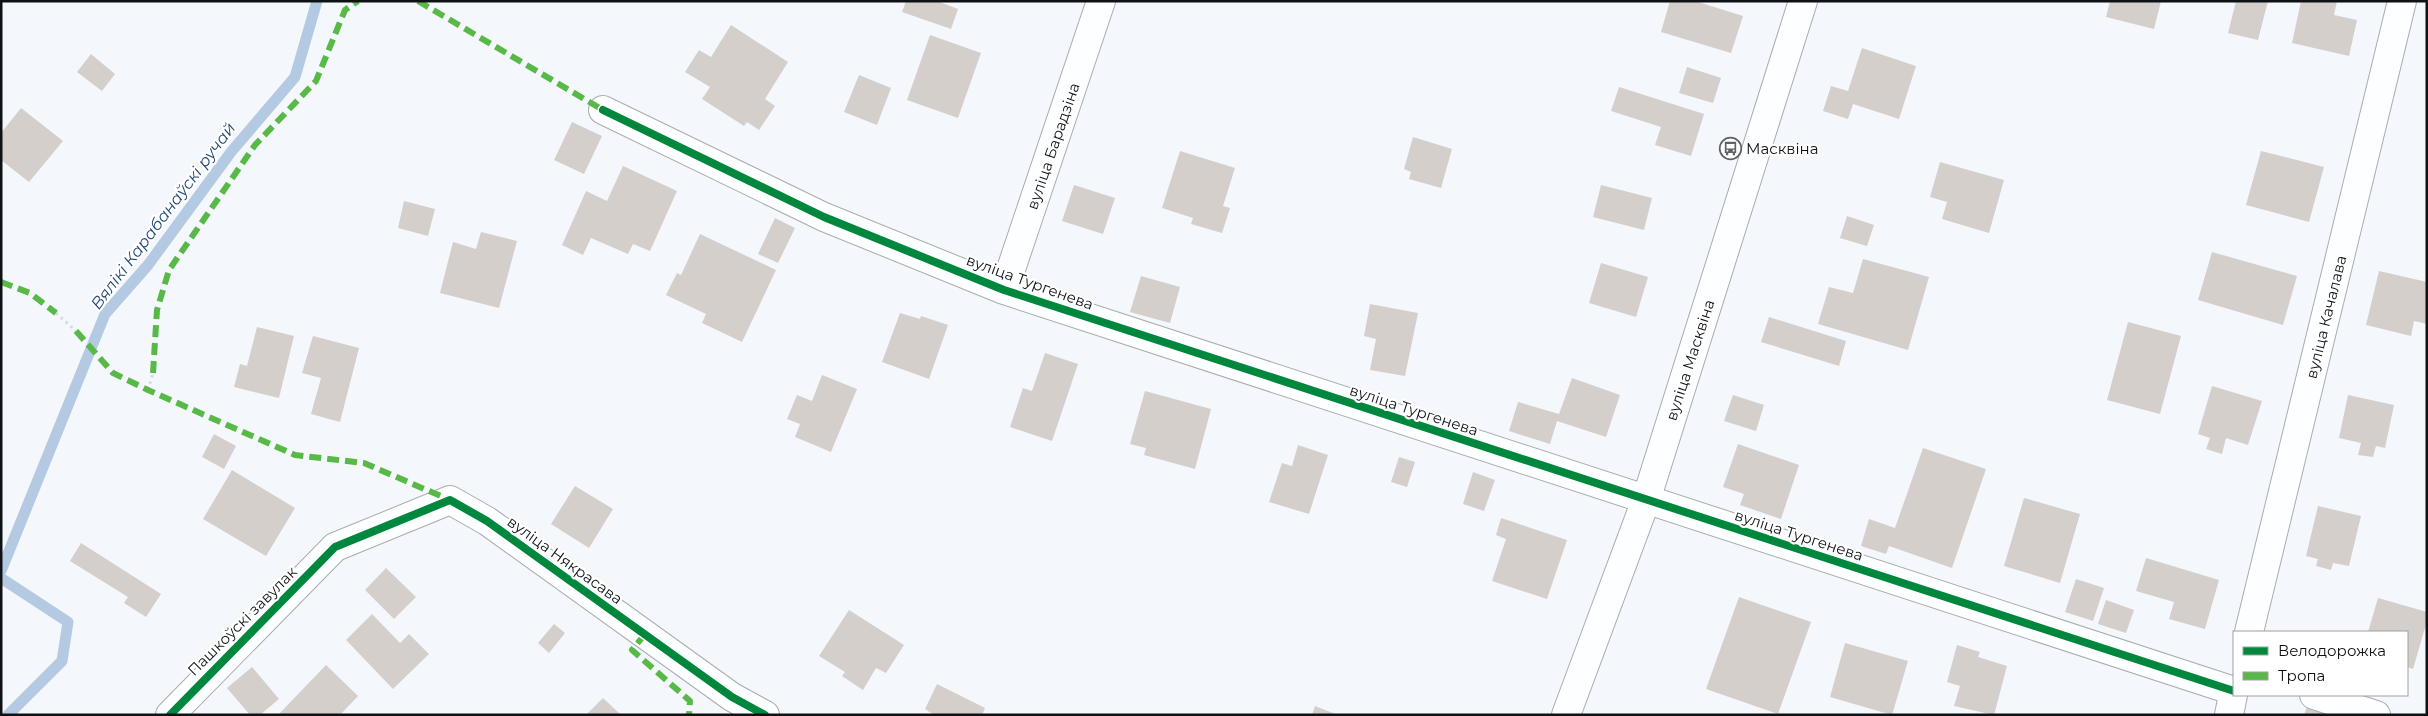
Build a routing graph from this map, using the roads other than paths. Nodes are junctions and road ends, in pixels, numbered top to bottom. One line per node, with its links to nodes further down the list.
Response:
1 (1101, 1): 5 (street, вуліца Барадзіна)
2 (1804, 1): 6 (street, вуліца Масквіна)
3 (2402, 1): 8 (street, вуліца Качалава)
4 (603, 110): 5 (street, вуліца Тургенева)
5 (1004, 290): 6 (street, вуліца Тургенева)
6 (1646, 500): 9 (street, вуліца Тургенева); 14 (street, вуліца Масквіна)
7 (335, 547): 12 (street, Пашкоўскі завулак); 13 (street, вуліца Някрасава)
8 (2250, 631)
9 (2233, 690)
10 (2233, 694): 15 (street)
11 (2317, 696): 16 (street)
12 (170, 715)
13 (765, 715)
14 (1566, 715)
15 (2228, 715)
16 (2376, 715)

